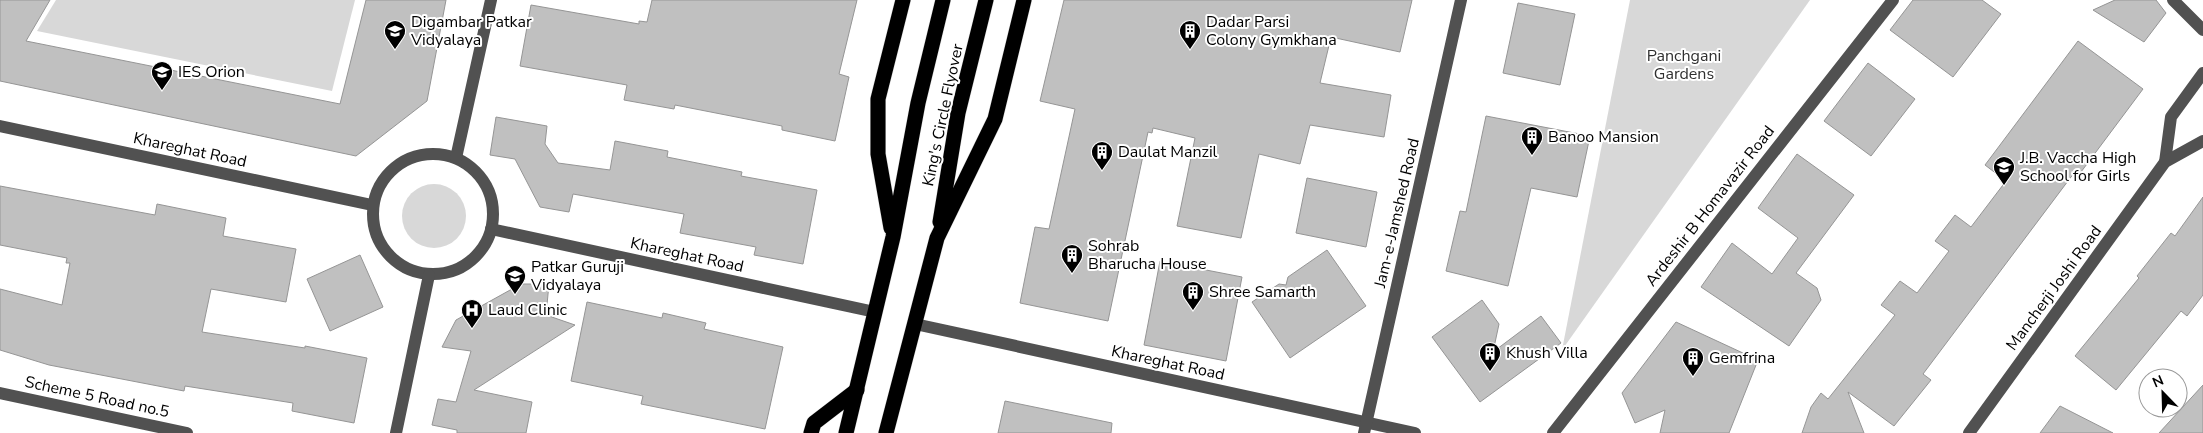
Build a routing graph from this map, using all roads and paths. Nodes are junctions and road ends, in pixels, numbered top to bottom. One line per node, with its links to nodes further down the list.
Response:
1 (491, 0): 13 (street)
2 (902, 0): 17 (highway)
3 (943, 0): 17 (highway, King's Circle Flyover)
4 (986, 0): 18 (highway, King's Circle Flyover)
5 (1024, 0): 18 (highway)
6 (1461, 0): 25 (street, Jam-e-Jamshed Road)
7 (1893, 0): 33 (street, Ardeshir B Homavazir Road)
8 (2173, 0): 9 (street)
9 (2203, 30)
10 (2203, 73): 14 (street, Mancherji Joshi Road)
11 (0, 126): 15 (street, Khareghat Road)
12 (2203, 141): 14 (street, Mancherji Joshi Road)
13 (456, 158): 15 (street); 16 (street)
14 (2165, 162): 34 (street, Mancherji Joshi Road)
15 (372, 205): 19 (street)
16 (491, 229): 19 (street); 20 (street, Khareghat Road)
17 (893, 237): 20 (highway, King's Circle Flyover)
18 (937, 238): 21 (highway)
19 (429, 275): 27 (street)
20 (875, 312): 22 (highway, King's Circle Flyover)
21 (915, 324): 24 (highway); 25 (street, Khareghat Road)
22 (857, 390): 28 (highway); 29 (highway, King's Circle Flyover)
23 (0, 393): 26 (street, Scheme 5 Road no.5)
24 (890, 417): 30 (highway); 31 (highway)
25 (1365, 428): 32 (street, Khareghat Road)
26 (187, 433)
27 (396, 433)
28 (812, 433)
29 (846, 433)
30 (886, 433)
31 (894, 433)
32 (1415, 433)
33 (1553, 433)
34 (1969, 433)

